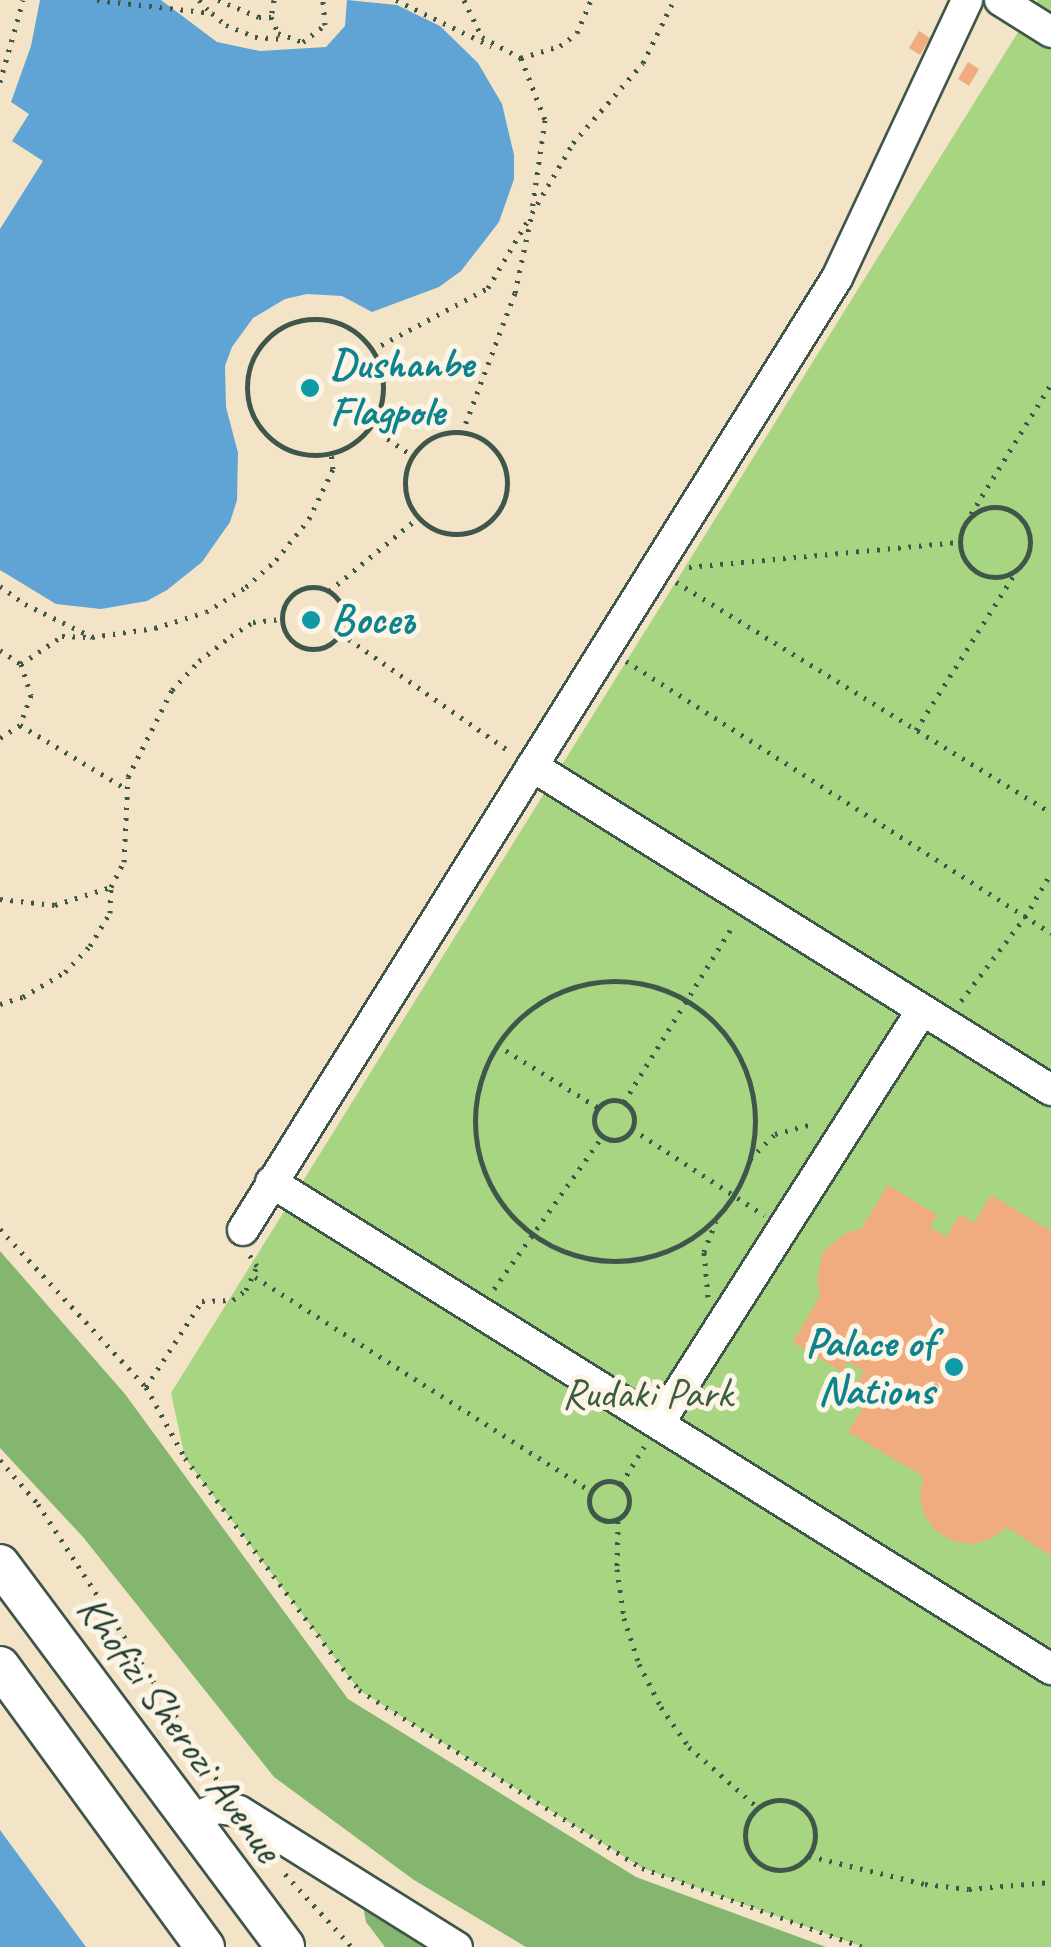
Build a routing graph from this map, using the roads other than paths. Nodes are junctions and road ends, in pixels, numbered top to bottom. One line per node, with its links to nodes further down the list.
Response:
1 (967, 0): 4 (street)
2 (1000, 0): 3 (street)
3 (1051, 32)
4 (532, 766): 5 (street); 7 (street)
5 (933, 1017): 6 (street); 9 (street)
6 (1051, 1090)
7 (271, 1182): 8 (street); 9 (street)
8 (243, 1230)
9 (659, 1423): 12 (street)
10 (0, 1564): 13 (main road, Khofizi Sherozi Avenue)
11 (0, 1666): 14 (main road)
12 (1051, 1669)
13 (191, 1820): 15 (main road, Khofizi Sherozi Avenue); 16 (street)
14 (205, 1947)
15 (285, 1947)
16 (457, 1947)

